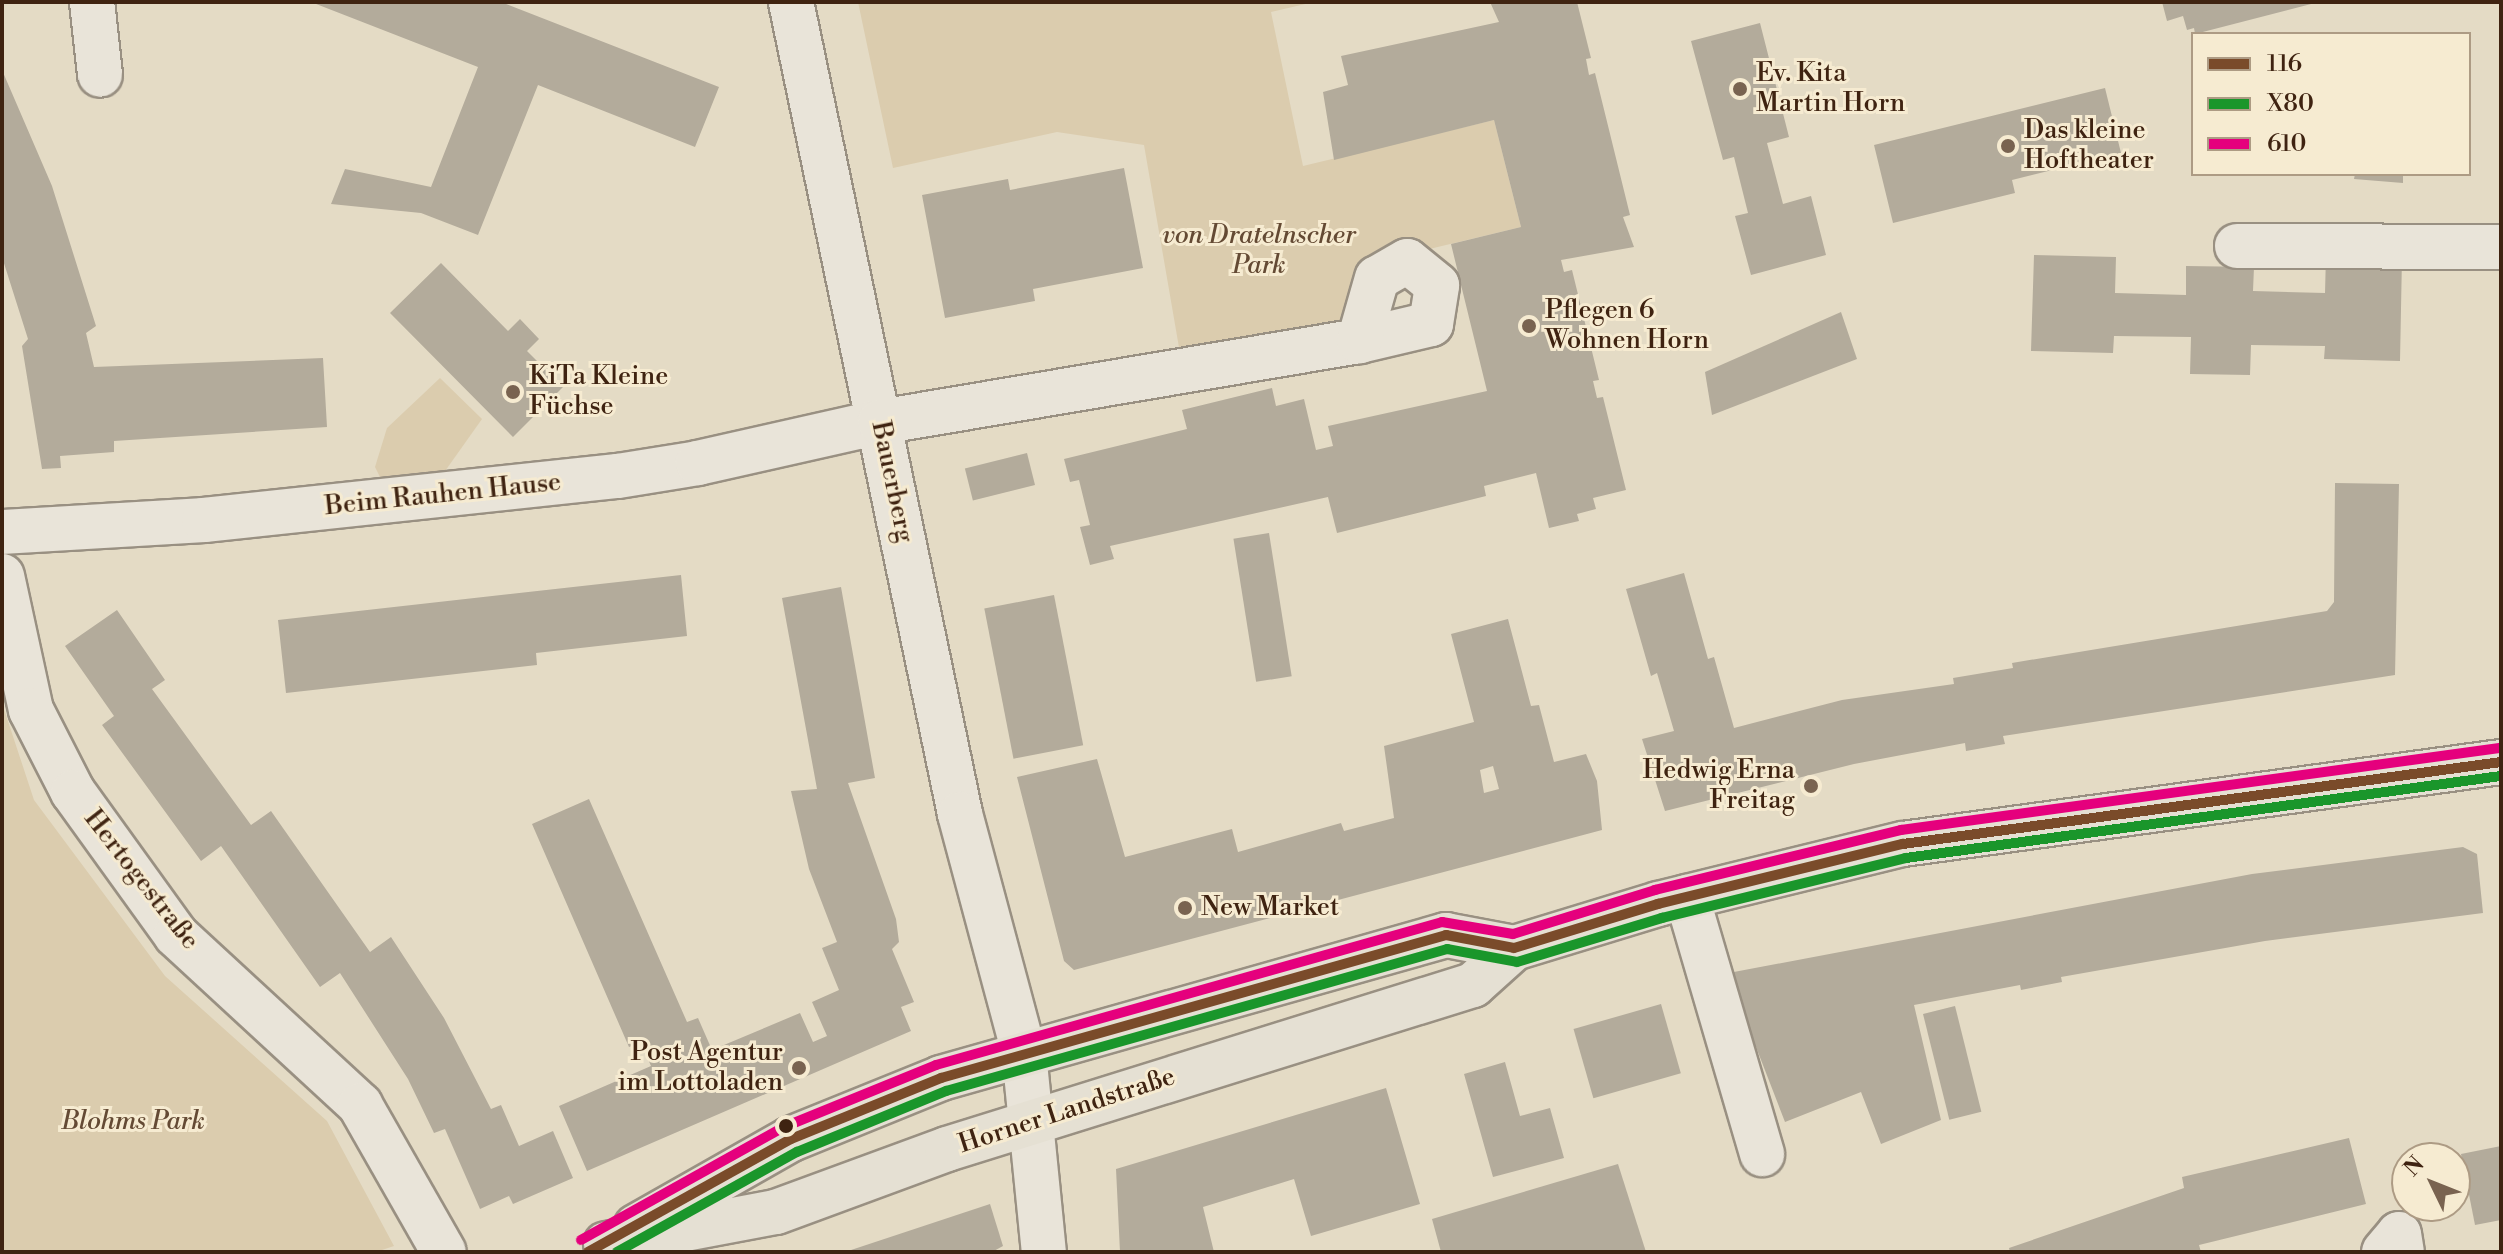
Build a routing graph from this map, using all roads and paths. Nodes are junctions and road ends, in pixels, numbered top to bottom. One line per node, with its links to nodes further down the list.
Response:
1 (92, 2): 3 (street)
2 (791, 2): 7 (street, Bauerberg)
3 (100, 75)
4 (2237, 246): 5 (street)
5 (2501, 247)
6 (1359, 341): 7 (street, Beim Rauhen Hause)
7 (880, 422): 8 (street, Beim Rauhen Hause); 13 (street, Bauerberg)
8 (2, 532)
9 (2, 576): 17 (street, Hertogestraße)
10 (2501, 762): 11 (main road, Horner Landstraße)
11 (1687, 897): 12 (main road, Horner Landstraße); 15 (street)
12 (1514, 948): 13 (main road, Horner Landstraße); 14 (main road, Horner Landstraße)
13 (1024, 1053): 14 (street, Bauerberg); 16 (main road, Horner Landstraße)
14 (1035, 1121): 16 (main road, Horner Landstraße); 18 (street, Bauerberg)
15 (1762, 1154)
16 (597, 1248)
17 (444, 1252)
18 (1044, 1252)
19 (2384, 1252): 20 (street)
20 (2402, 1252)

